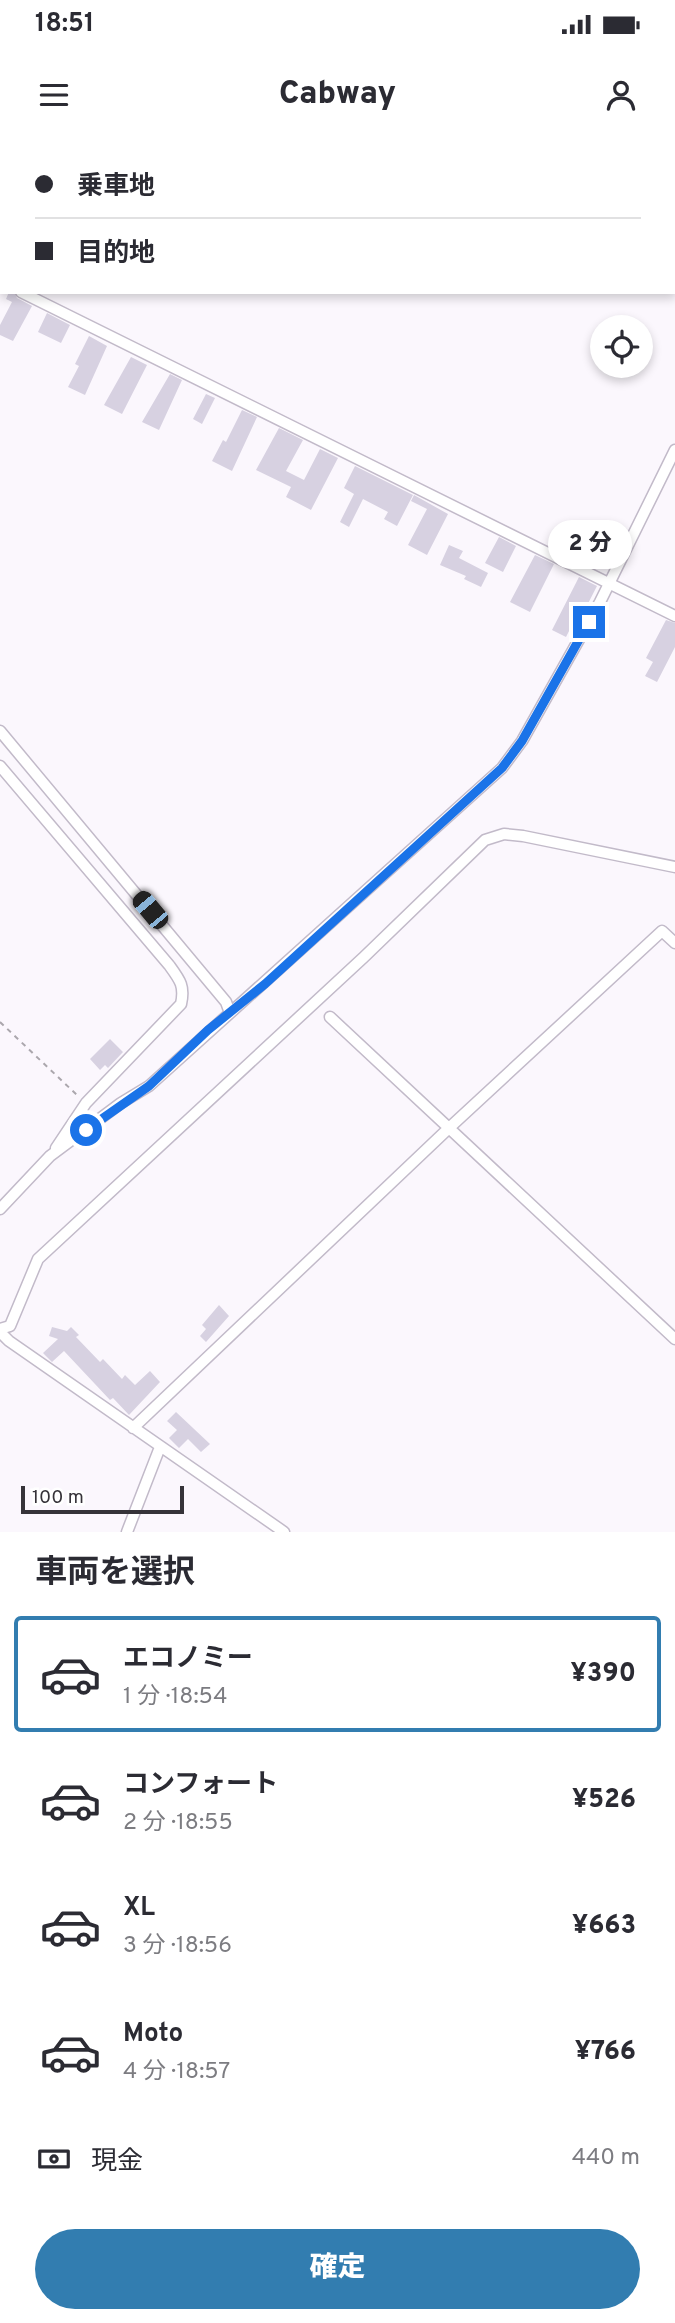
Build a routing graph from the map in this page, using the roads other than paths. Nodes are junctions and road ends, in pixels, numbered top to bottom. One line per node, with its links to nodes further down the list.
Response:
1 (25, 294): 3 (street)
2 (675, 450): 3 (street)
3 (610, 583): 4 (street); 9 (street)
4 (675, 616)
5 (0, 731): 9 (street)
6 (0, 766): 12 (street)
7 (675, 867): 14 (street)
8 (675, 943): 11 (street)
9 (230, 1013): 12 (street)
10 (330, 1017): 11 (street)
11 (449, 1128): 15 (street); 16 (street)
12 (50, 1156): 13 (street)
13 (0, 1209)
14 (0, 1330): 16 (street)
15 (675, 1339)
16 (133, 1427): 17 (street)
17 (160, 1447): 18 (street); 19 (street)
18 (127, 1532)
19 (284, 1532)

